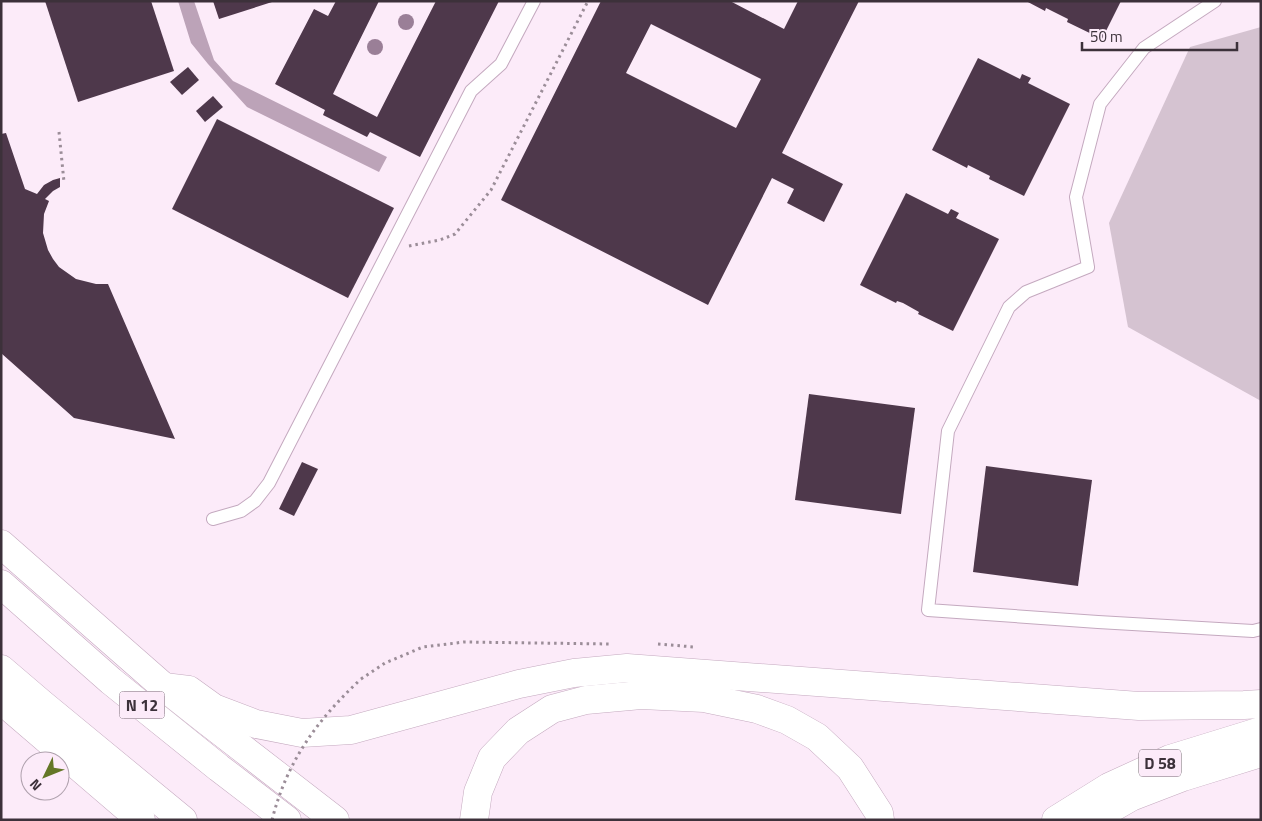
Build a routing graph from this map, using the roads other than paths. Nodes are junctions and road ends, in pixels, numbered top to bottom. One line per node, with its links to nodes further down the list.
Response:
1 (534, 1): 3 (lane)
2 (1215, 1): 6 (lane)
3 (213, 519)
4 (1, 544): 8 (main road)
5 (1, 584): 16 (main road, N 12)
6 (1261, 629)
7 (1, 669): 15 (main road)
8 (164, 687): 10 (main road); 17 (main road)
9 (1, 700): 14 (main road)
10 (1261, 704)
11 (1261, 731): 13 (main road, D 58)
12 (1261, 753): 13 (main road, D 58)
13 (1071, 818)
14 (141, 820)
15 (183, 820)
16 (287, 820)
17 (335, 820)
18 (474, 820): 19 (main road)
19 (880, 820)

